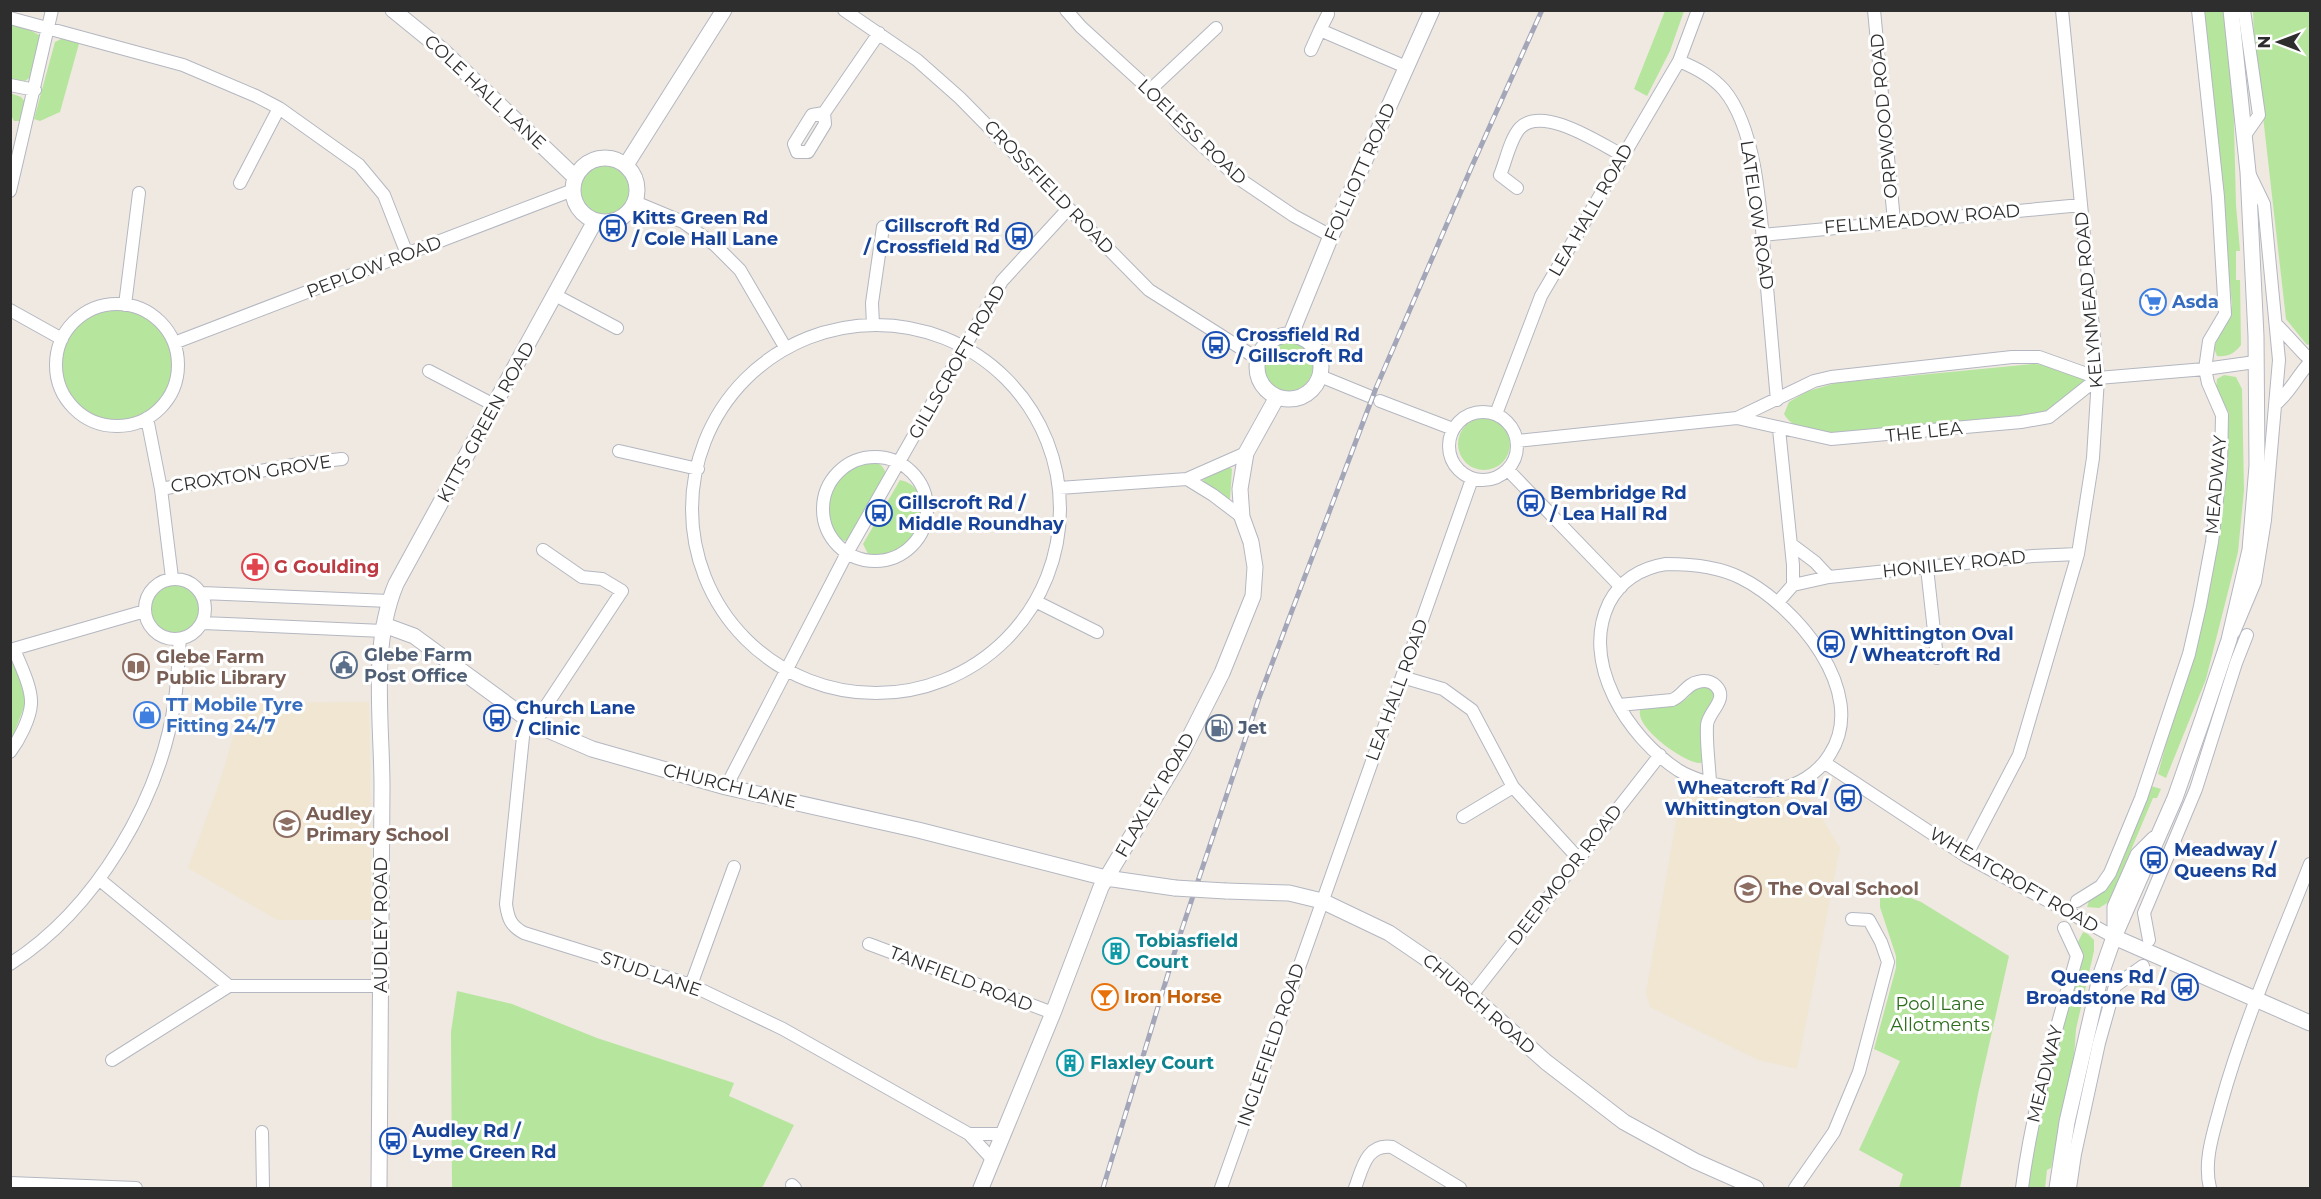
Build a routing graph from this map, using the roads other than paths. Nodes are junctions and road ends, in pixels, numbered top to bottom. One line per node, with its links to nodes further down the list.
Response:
1 (52, 10): 15 (street)
2 (393, 10): 32 (street, COLE HALL LANE)
3 (724, 10): 29 (street)
4 (843, 10): 18 (street, CROSSFIELD ROAD)
5 (1066, 10): 24 (street, LOELESS ROAD)
6 (1432, 10): 21 (street, FOLLIOTT ROAD)
7 (1698, 10): 20 (street, LEA HALL ROAD)
8 (1874, 10): 40 (street, ORPWOOD ROAD)
9 (2062, 10): 37 (street, KELYNMEAD ROAD)
10 (2198, 10): 59 (street, MEADWAY)
11 (2231, 10): 27 (street, MEADWAY)
12 (2244, 10): 27 (street)
13 (1328, 14): 17 (street)
14 (10, 18): 15 (street)
15 (48, 27): 23 (street); 25 (street)
16 (1216, 28): 24 (street)
17 (1320, 30): 19 (street); 21 (street)
18 (879, 33): 26 (street); 38 (street, CROSSFIELD ROAD)
19 (1311, 50)
20 (1679, 61): 28 (street, LEA HALL ROAD); 42 (street, LATELOW ROAD)
21 (1407, 67): 43 (street, FOLLIOTT ROAD)
22 (10, 85): 23 (street)
23 (35, 90): 34 (street)
24 (1150, 90): 43 (street, LOELESS ROAD)
25 (279, 108): 31 (street); 44 (street)
26 (824, 112)
27 (2245, 135): 30 (street, MEADWAY)
28 (1622, 155): 33 (street); 67 (street, LEA HALL ROAD)
29 (627, 165): 32 (street); 36 (street)
30 (2248, 172): 49 (street, MEADWAY); 58 (street, MEADWAY)
31 (240, 183)
32 (574, 184): 39 (street); 44 (street, PEPLOW ROAD)
33 (1516, 188)
34 (10, 191)
35 (139, 193): 46 (street)
36 (635, 202): 39 (street); 54 (street)
37 (2081, 205): 40 (street, FELLMEADOW ROAD); 62 (street, KELYNMEAD ROAD)
38 (1068, 209): 55 (street, GILLSCROFT ROAD); 56 (street, CROSSFIELD ROAD)
39 (596, 221): 45 (street, KITTS GREEN ROAD)
40 (1894, 221): 42 (street, FELLMEADOW ROAD)
41 (883, 227): 48 (street)
42 (1762, 235): 64 (street, LATELOW ROAD)
43 (1331, 236): 51 (street, FOLLIOTT ROAD)
44 (407, 254): 53 (street, PEPLOW ROAD)
45 (555, 296): 50 (street); 66 (street, KITTS GREEN ROAD)
46 (125, 305): 52 (street); 53 (street)
47 (10, 310): 52 (street)
48 (873, 326): 54 (street); 55 (street)
49 (2278, 326): 57 (street); 65 (street, MEADWAY)
50 (617, 328)
51 (1291, 334): 56 (street); 61 (street)
52 (62, 339): 68 (street)
53 (174, 343): 68 (street)
54 (785, 347): 77 (street)
55 (964, 348): 76 (street, GILLSCROFT ROAD); 81 (street)
56 (1257, 359): 63 (street)
57 (2310, 360): 65 (street)
58 (2255, 362): 59 (street, THE LEA); 104 (street, MEADWAY)
59 (2205, 369): 62 (street, THE LEA); 126 (street, MEADWAY)
60 (429, 371): 66 (street)
61 (1320, 376): 63 (street); 70 (street)
62 (2098, 378): 64 (street, THE LEA); 71 (street, THE LEA); 87 (street, KELYNMEAD ROAD)
63 (1277, 397): 74 (street, FLAXLEY ROAD)
64 (1777, 400): 69 (street, THE LEA)
65 (2276, 404): 104 (street, MEADWAY)
66 (496, 406): 94 (street, KITTS GREEN ROAD)
67 (1496, 414): 70 (street); 72 (street)
68 (147, 418): 82 (street)
69 (1737, 418): 71 (street, THE LEA); 72 (street, THE LEA)
70 (1453, 429): 80 (street)
71 (1779, 429): 84 (street)
72 (1517, 441): 78 (street)
73 (619, 451): 77 (street)
74 (1245, 453): 79 (street); 83 (street, FLAXLEY ROAD)
75 (342, 459): 82 (street, CROXTON GROVE)
76 (899, 464): 86 (street, GILLSCROFT ROAD); 86 (street); 86 (street)
77 (698, 469): 106 (street)
78 (1508, 470): 80 (street); 92 (street)
79 (1187, 479): 81 (street); 83 (street)
80 (1472, 479): 107 (street, LEA HALL ROAD)
81 (1059, 488): 95 (street)
82 (161, 489): 90 (street)
83 (1242, 517): 123 (street, FLAXLEY ROAD)
84 (1791, 544): 89 (street); 91 (street)
85 (543, 550): 109 (street)
86 (847, 553): 106 (street, GILLSCROFT ROAD)
87 (2078, 554): 88 (street, HONILEY ROAD); 119 (street, KELYNMEAD ROAD)
88 (1928, 568): 89 (street, HONILEY ROAD); 105 (street)
89 (1829, 577): 91 (street, HONILEY ROAD)
90 (172, 578): 93 (street); 97 (street)
91 (1793, 585): 96 (street)
92 (1621, 586): 96 (street); 108 (street)
93 (202, 593): 94 (street); 98 (street)
94 (389, 601): 99 (street, KITTS GREEN ROAD)
95 (1037, 602): 100 (street); 106 (street)
96 (1778, 602): 112 (street)
97 (145, 610): 102 (street); 103 (street)
98 (203, 623): 99 (street); 102 (street)
99 (383, 628): 109 (street, CHURCH LANE); 136 (street, AUDLEY ROAD)
100 (1096, 632)
101 (2247, 635): 104 (street, MEADWAY)
102 (180, 639): 124 (street)
103 (12, 650): 110 (street)
104 (2230, 652): 117 (street, MEADWAY); 118 (street, MEADWAY)
105 (1937, 658)
106 (787, 671): 114 (street, GILLSCROFT ROAD)
107 (1402, 677): 115 (street); 125 (street, LEA HALL ROAD)
108 (1619, 705): 111 (street); 113 (street)
109 (530, 721): 114 (street, CHURCH LANE); 134 (street, STUD LANE)
110 (10, 752)
111 (1660, 755): 113 (street); 120 (street, DEEPMOOR ROAD)
112 (1825, 763): 113 (street); 119 (street, WHEATCROFT ROAD)
113 (1710, 782)
114 (726, 787): 123 (street, CHURCH LANE)
115 (1513, 787): 116 (street); 120 (street)
116 (1463, 817)
117 (2158, 837): 118 (street); 129 (street, MEADWAY)
118 (2171, 849): 130 (street, MEADWAY)
119 (1966, 856): 129 (street, WHEATCROFT ROAD)
120 (1578, 858): 137 (street, DEEPMOOR ROAD)
121 (734, 867): 134 (street)
122 (2309, 871): 138 (street)
123 (1106, 878): 125 (street, CHURCH ROAD, bridge); 139 (street, FLAXLEY ROAD)
124 (100, 880): 132 (street); 135 (street)
125 (1322, 901): 137 (street, CHURCH ROAD); 152 (street, INGLEFIELD ROAD)
126 (2077, 901)
127 (1852, 919): 156 (street)
128 (2064, 927): 157 (street, MEADWAY)
129 (2114, 937): 138 (street); 141 (street, MEADWAY)
130 (2149, 940)
131 (869, 944): 139 (street, TANFIELD ROAD)
132 (10, 964)
133 (2143, 966): 141 (street, MEADWAY)
134 (691, 985): 144 (street, STUD LANE)
135 (230, 986): 136 (street); 142 (street)
136 (381, 986): 150 (street, AUDLEY ROAD)
137 (1472, 995): 155 (street, CHURCH ROAD)
138 (2255, 1000): 140 (street); 160 (street)
139 (1053, 1013): 145 (street, FLAXLEY ROAD)
140 (2310, 1023)
141 (2093, 1041): 158 (street, MEADWAY); 159 (street, MEADWAY)
142 (116, 1058)
143 (262, 1132): 149 (street)
144 (969, 1134): 145 (street, STUD LANE); 146 (street, STUD LANE)
145 (1004, 1134): 146 (street, FLAXLEY ROAD)
146 (993, 1160): 151 (street, FLAXLEY ROAD)
147 (12, 1185): 148 (street)
148 (136, 1188)
149 (263, 1188)
150 (379, 1188)
151 (981, 1188)
152 (1221, 1188)
153 (1355, 1188): 154 (street)
154 (1460, 1188)
155 (1755, 1188)
156 (1796, 1188)
157 (2022, 1188)
158 (2057, 1188)
159 (2070, 1188)
160 (2210, 1188)

